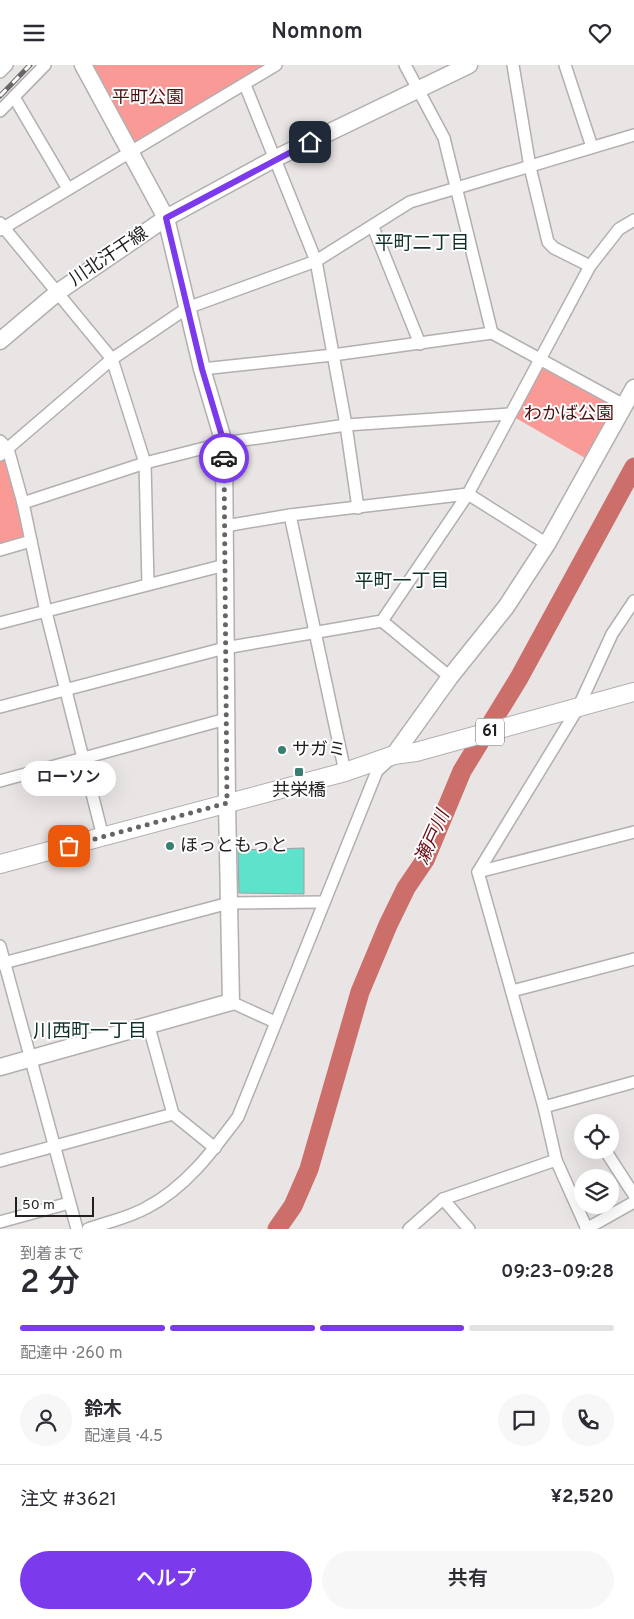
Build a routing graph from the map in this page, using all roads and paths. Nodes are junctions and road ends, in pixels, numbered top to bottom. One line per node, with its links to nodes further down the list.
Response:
1 (7, 65): 9 (street)
2 (45, 65): 12 (street)
3 (83, 65): 16 (street)
4 (276, 65): 10 (street)
5 (405, 65): 11 (street)
6 (469, 65): 11 (street, 川北汗干線)
7 (513, 65): 18 (street)
8 (565, 65): 15 (street)
9 (0, 72)
10 (245, 85): 16 (street); 17 (street)
11 (417, 89): 17 (street, 川北汗干線); 20 (street)
12 (14, 97): 13 (street); 19 (street)
13 (0, 111)
14 (634, 135): 15 (street)
15 (592, 147): 18 (street)
16 (128, 153): 19 (street); 21 (street)
17 (274, 159): 21 (street, 川北汗干線); 25 (street)
18 (530, 167): 20 (street); 26 (street)
19 (68, 189): 23 (street)
20 (457, 189): 24 (street); 29 (street)
21 (166, 218): 27 (street, 川北汗干線); 28 (street)
22 (634, 220): 26 (street)
23 (1, 226): 27 (street)
24 (373, 227): 25 (street); 31 (street)
25 (316, 261): 28 (street); 32 (street)
26 (590, 266): 34 (street)
27 (58, 292): 30 (street, 川北汗干線); 33 (street)
28 (187, 307): 33 (street); 35 (street)
29 (492, 333): 31 (street); 34 (street)
30 (0, 341)
31 (420, 343): 32 (street)
32 (333, 355): 35 (street); 39 (street)
33 (112, 359): 41 (street); 42 (street)
34 (540, 360): 37 (street); 38 (street)
35 (202, 369): 40 (street)
36 (634, 388): 37 (street)
37 (624, 405): 49 (street)
38 (510, 413): 39 (street); 43 (street)
39 (346, 425): 40 (street); 45 (street)
40 (224, 443): 42 (street); 47 (street)
41 (3, 449): 44 (street)
42 (145, 463): 44 (street); 52 (street)
43 (468, 494): 45 (street); 49 (street); 55 (street)
44 (23, 503): 48 (street)
45 (358, 508): 46 (street)
46 (290, 515): 47 (street); 57 (street)
47 (224, 526): 51 (street)
48 (31, 541): 50 (street); 54 (street)
49 (547, 544): 59 (street)
50 (0, 550)
51 (225, 565): 52 (street); 58 (street)
52 (148, 584): 54 (street)
53 (634, 601): 63 (street)
54 (46, 612): 56 (street); 60 (street)
55 (382, 621): 57 (street); 59 (street)
56 (0, 623)
57 (314, 633): 58 (street); 67 (street)
58 (225, 648): 60 (street); 64 (street)
59 (450, 677): 65 (street)
60 (65, 690): 62 (street); 66 (street)
61 (634, 693): 63 (main road, 61)
62 (0, 707)
63 (570, 710): 65 (main road, 61); 73 (street)
64 (226, 719): 66 (street); 69 (street)
65 (394, 755): 67 (main road, 61); 74 (street)
66 (82, 759): 68 (street); 71 (street)
67 (345, 772): 69 (main road, 61)
68 (0, 781)
69 (227, 803): 71 (main road, 61); 75 (street)
70 (634, 832): 73 (street)
71 (104, 837): 72 (main road, 61)
72 (0, 865)
73 (478, 872): 79 (street)
74 (324, 902): 75 (street); 81 (street)
75 (228, 903): 78 (street); 80 (street)
76 (0, 946): 78 (street)
77 (634, 959): 79 (street)
78 (2, 964): 83 (street)
79 (512, 991): 86 (street)
80 (231, 1002): 81 (street); 82 (street)
81 (275, 1022): 89 (street)
82 (149, 1027): 83 (street); 87 (street)
83 (30, 1059): 84 (street); 88 (street)
84 (0, 1067)
85 (634, 1082): 86 (street)
86 (544, 1107): 91 (street)
87 (173, 1115): 88 (street); 89 (street)
88 (54, 1146): 92 (street); 96 (street)
89 (215, 1148): 99 (street)
90 (611, 1159): 93 (street)
91 (556, 1160): 94 (street); 102 (street)
92 (0, 1161)
93 (634, 1195)
94 (443, 1199): 100 (street); 101 (street)
95 (634, 1202): 102 (street)
96 (68, 1203): 97 (street); 98 (street)
97 (0, 1222)
98 (77, 1229)
99 (88, 1229)
100 (409, 1229)
101 (469, 1229)
102 (586, 1229)

